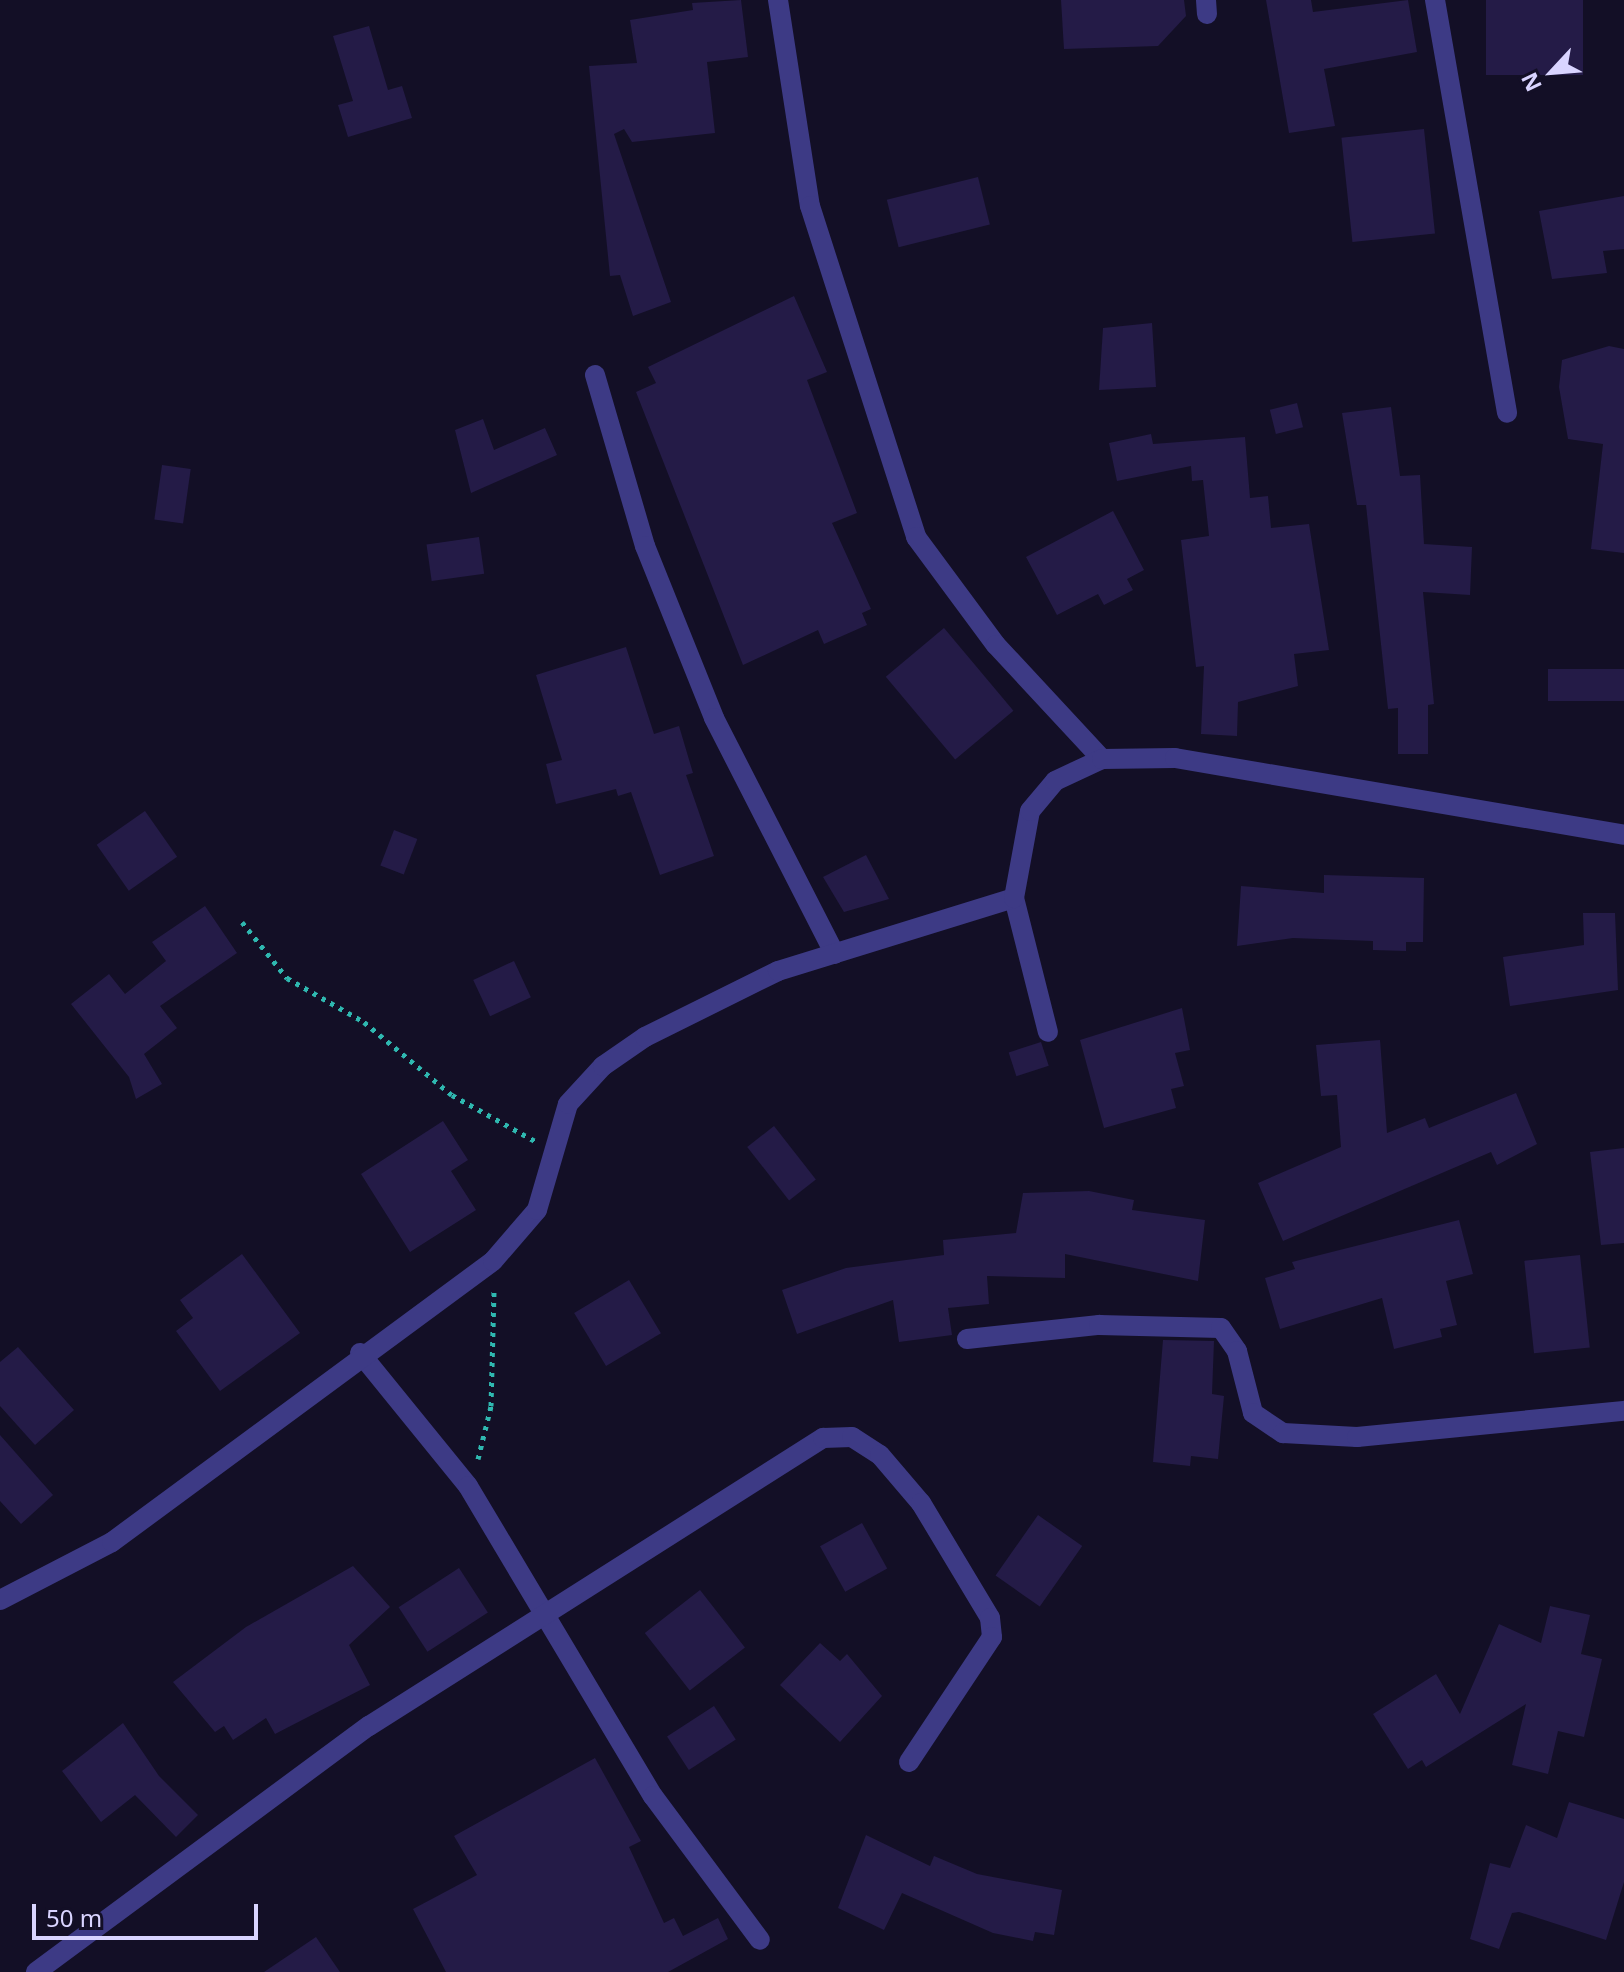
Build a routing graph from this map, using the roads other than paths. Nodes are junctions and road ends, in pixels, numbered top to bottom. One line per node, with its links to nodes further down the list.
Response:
1 (778, 0): 5 (street)
2 (1435, 0): 4 (street)
3 (595, 375): 8 (street)
4 (1507, 413)
5 (1102, 759): 6 (street); 7 (street)
6 (1624, 835)
7 (1014, 898): 8 (street); 9 (street)
8 (835, 954): 11 (street)
9 (1048, 1032)
10 (967, 1339): 12 (street)
11 (360, 1353): 13 (street); 14 (street)
12 (1624, 1411)
13 (0, 1600)
14 (547, 1612): 15 (street); 16 (street); 17 (street)
15 (909, 1762)
16 (760, 1940)
17 (36, 1972)

